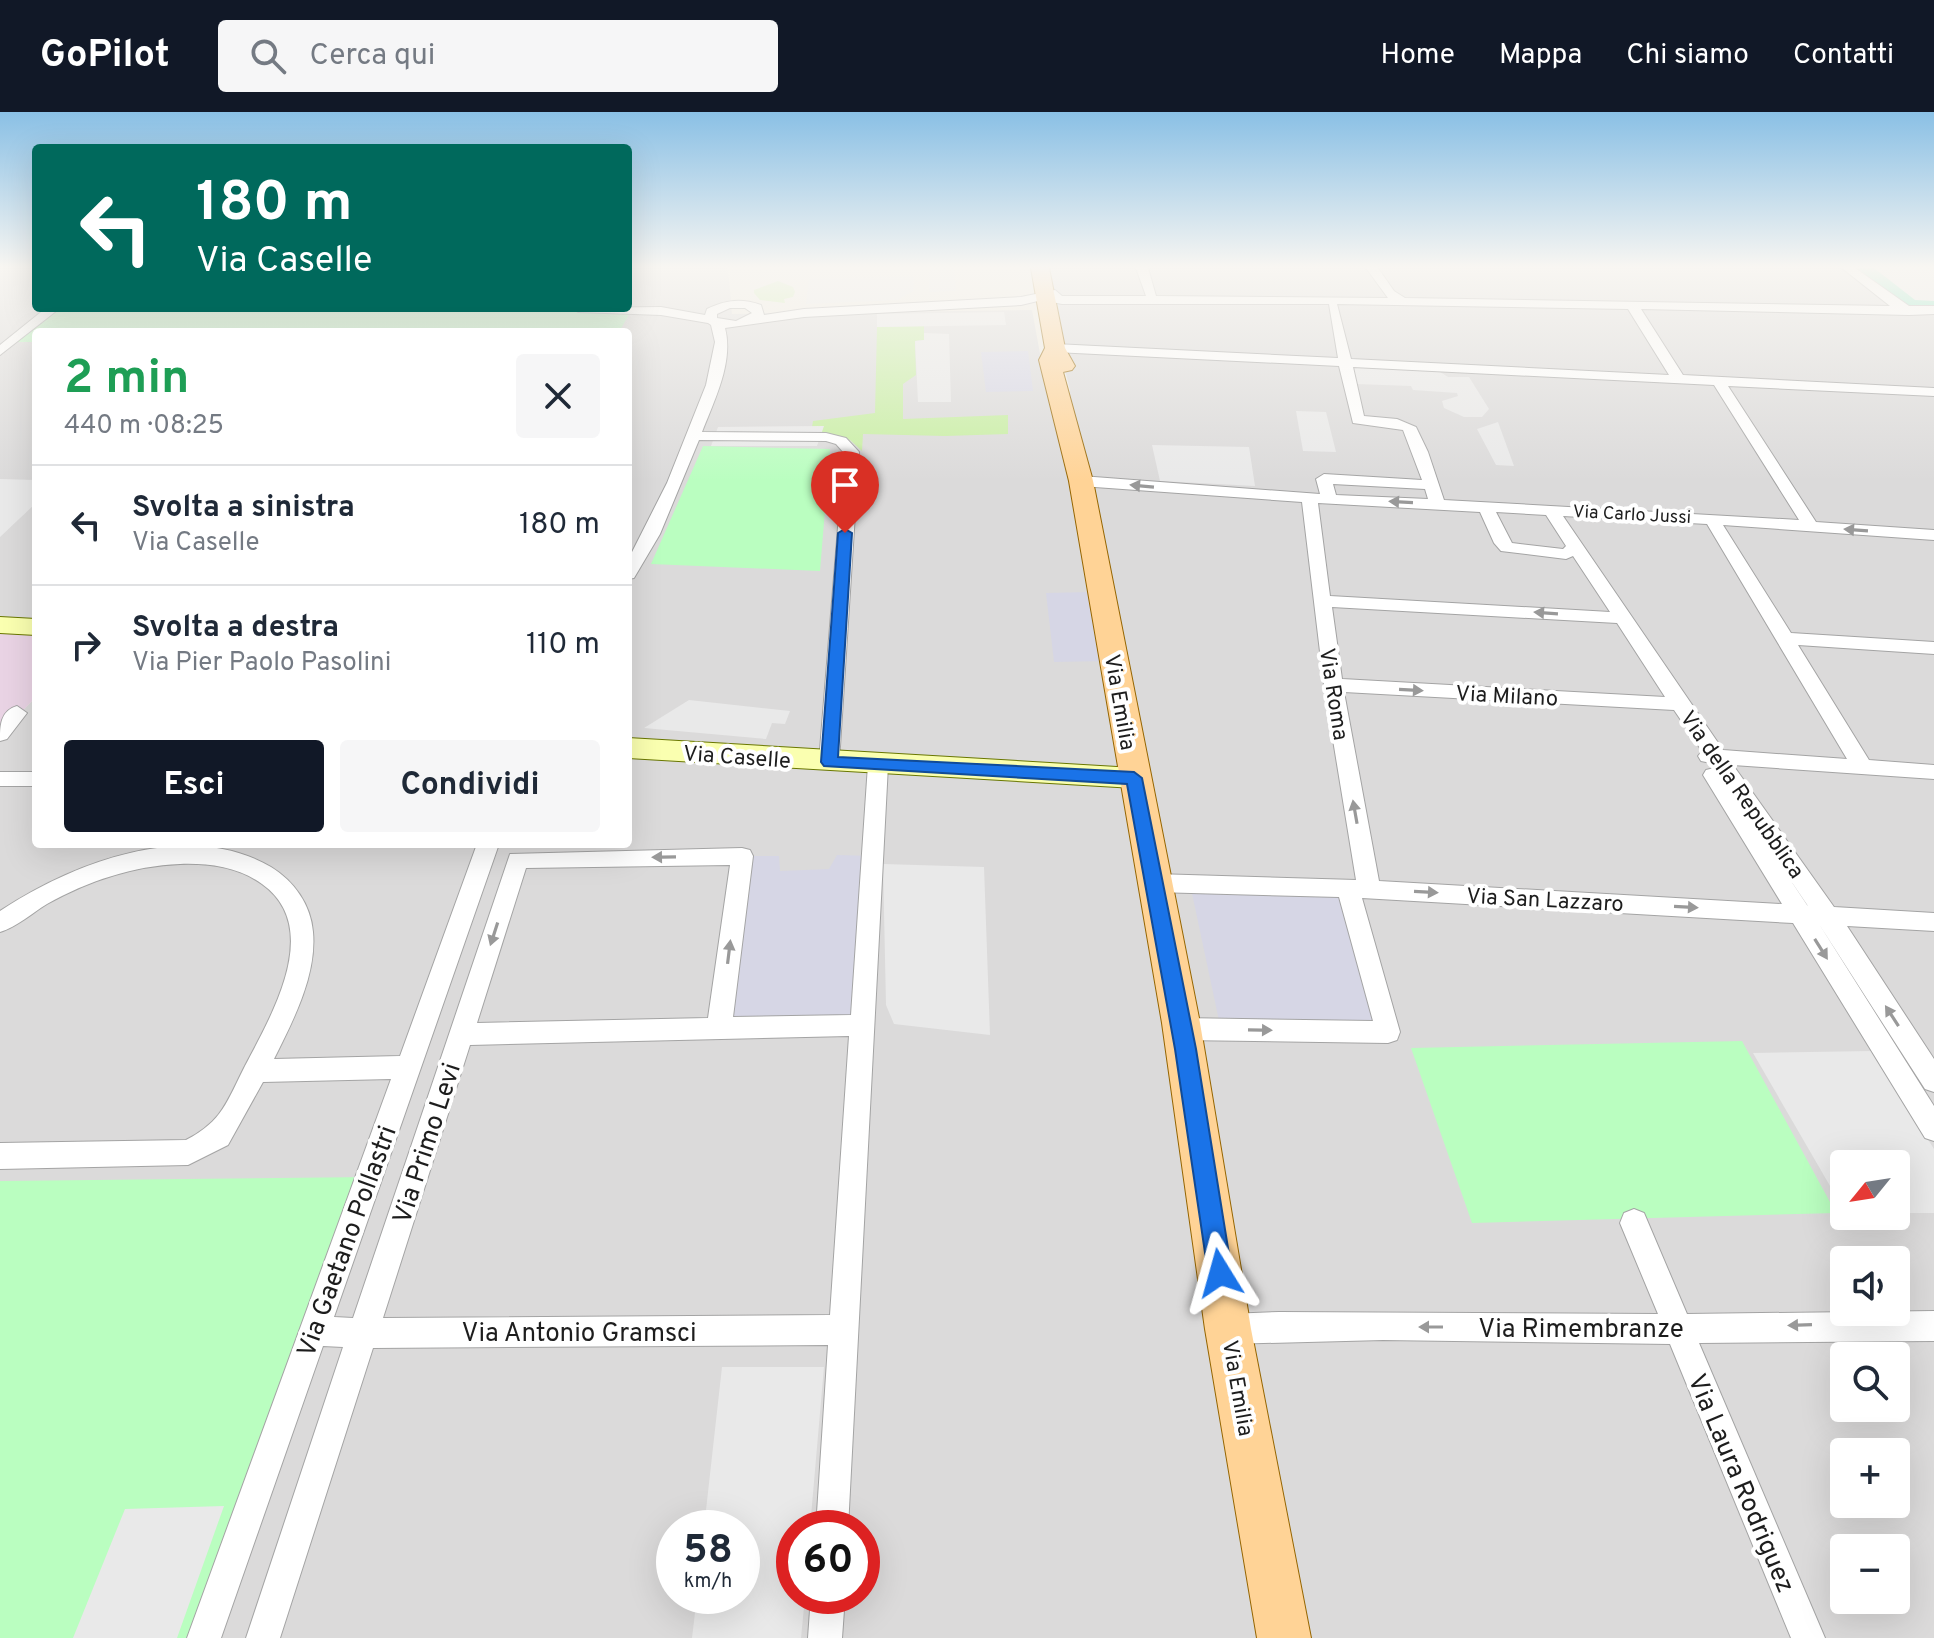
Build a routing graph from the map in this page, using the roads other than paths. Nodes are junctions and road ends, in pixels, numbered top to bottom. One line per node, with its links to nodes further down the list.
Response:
1 (724, 339): 5 (street)
2 (1053, 339): 6 (main road, Via Emilia)
3 (1340, 339): 7 (street)
4 (1654, 339): 8 (street)
5 (722, 342): 11 (street)
6 (1055, 348): 7 (street); 12 (main road, Via Emilia)
7 (1345, 362): 8 (street); 13 (street)
8 (1679, 379): 9 (street)
9 (1718, 381): 10 (street); 20 (street)
10 (1934, 392)
11 (692, 436): 23 (street); 36 (street)
12 (1081, 481): 14 (street, Via Carlo Jussi, one-way to 12); 40 (main road, Via Emilia)
13 (1431, 485): 15 (street); 16 (street)
14 (1309, 498): 15 (street, Via Carlo Jussi); 24 (street, Via Roma)
15 (1329, 499): 16 (street, Via Carlo Jussi, one-way to 15)
16 (1437, 504): 17 (street, Via Carlo Jussi)
17 (1485, 506): 18 (street, Via Carlo Jussi); 22 (street)
18 (1550, 509): 19 (street, Via Carlo Jussi); 22 (street, Via della Repubblica)
19 (1712, 519): 20 (street, Via Carlo Jussi); 28 (street)
20 (1811, 527): 21 (street, Via Carlo Jussi, one-way to 20)
21 (1934, 535)
22 (1571, 551): 25 (street, Via della Repubblica)
23 (635, 552)
24 (1321, 601): 25 (street, one-way to 24); 30 (street, Via Roma)
25 (1617, 617): 31 (street, Via della Repubblica)
26 (0, 625): 27 (street)
27 (32, 627)
28 (1787, 639): 29 (street); 38 (street)
29 (1934, 648)
30 (1333, 685): 31 (street, Via Milano, one-way to 31); 46 (street, Via Roma, one-way to 30)
31 (1673, 704): 35 (street, Via della Repubblica)
32 (17, 713): 33 (street)
33 (0, 734)
34 (632, 748): 36 (street, Via Caselle)
35 (1709, 756): 38 (street); 47 (street, Via della Repubblica); 48 (street, Via della Repubblica)
36 (829, 762): 37 (street, Via Caselle)
37 (878, 765): 40 (street, Via Caselle); 51 (street)
38 (1862, 766): 39 (street)
39 (1934, 772)
40 (1134, 778): 45 (main road, Via Emilia)
41 (0, 779): 42 (street)
42 (32, 779)
43 (487, 848): 55 (street, Via Gaetano Pollastri)
44 (191, 850): 50 (street); 56 (street)
45 (1155, 883): 46 (street, Via San Lazzaro); 52 (main road, Via Emilia)
46 (1359, 888): 47 (street, Via San Lazzaro, one-way to 47); 52 (street, Via Roma, one-way to 46)
47 (1798, 914): 48 (street, Via San Lazzaro); 58 (street, Via della Repubblica, one-way to 58)
48 (1828, 916): 49 (street, Via San Lazzaro); 57 (street, Via della Repubblica, one-way to 48)
49 (1934, 922)
50 (0, 923)
51 (861, 1025): 53 (street); 64 (street)
52 (1182, 1029): 62 (main road, Via Emilia)
53 (719, 1030): 54 (street); 54 (street, Via Primo Levi, one-way to 54)
54 (461, 1034): 66 (street, Via Primo Levi)
55 (409, 1067): 56 (street); 65 (street, Via Gaetano Pollastri)
56 (255, 1071): 59 (street)
57 (1934, 1081)
58 (1934, 1129)
59 (0, 1156)
60 (1634, 1223): 63 (street, Via Laura Rodriguez)
61 (1934, 1326): 63 (street, Via Rimembranze, one-way to 63)
62 (1228, 1329): 63 (street, Via Rimembranze, one-way to 62); 72 (main road, Via Emilia)
63 (1677, 1329): 73 (street, Via Laura Rodriguez)
64 (843, 1330): 66 (street, Via Antonio Gramsci); 67 (street)
65 (315, 1331): 66 (street, Via Antonio Gramsci); 69 (street, Via Gaetano Pollastri)
66 (363, 1333): 70 (street, Via Primo Levi)
67 (833, 1510)
68 (827, 1614): 71 (street)
69 (204, 1638)
70 (263, 1638)
71 (825, 1638)
72 (1284, 1638)
73 (1808, 1638)

